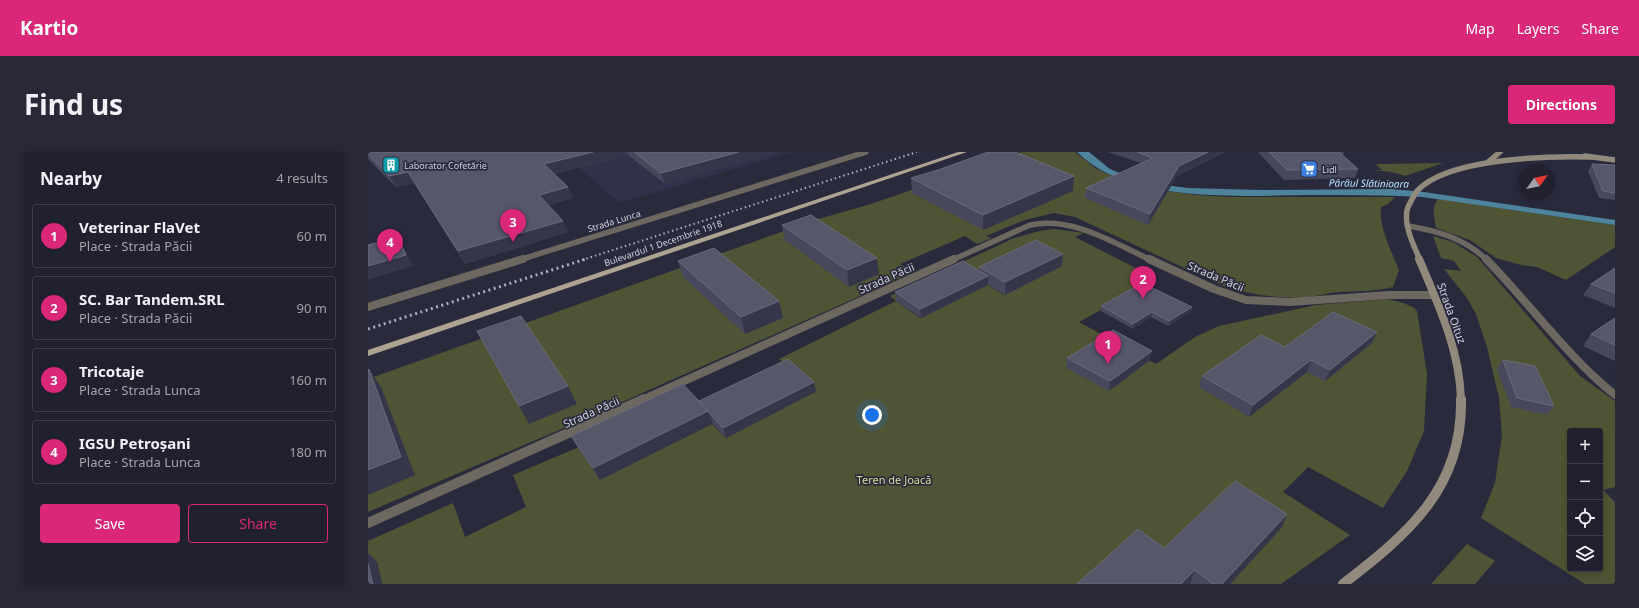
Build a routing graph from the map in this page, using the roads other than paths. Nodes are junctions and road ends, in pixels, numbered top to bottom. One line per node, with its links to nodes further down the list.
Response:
1 (846, 152): 8 (street)
2 (866, 152): 8 (street, Strada Lunca)
3 (964, 152): 13 (main road, Bulevardul 1 Decembrie 1918)
4 (1500, 152): 9 (street)
5 (1563, 152): 6 (street)
6 (1590, 156): 7 (street); 9 (street, Strada Oituz)
7 (1615, 160)
8 (829, 163): 12 (street, Strada Lunca)
9 (1485, 164): 10 (street, Strada Oituz)
10 (1408, 226): 11 (street, Strada Oituz); 14 (street)
11 (1433, 295): 15 (street, Strada Păcii); 16 (street, Strada Oituz)
12 (368, 307)
13 (368, 353)
14 (1615, 396)
15 (368, 523)
16 (1343, 584)

